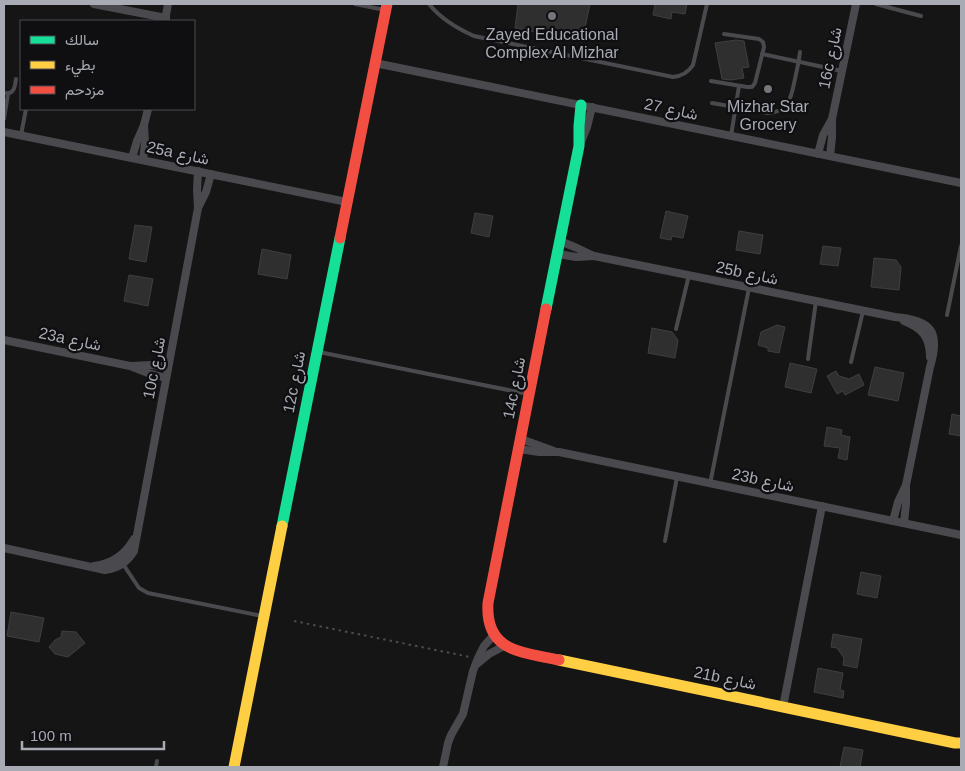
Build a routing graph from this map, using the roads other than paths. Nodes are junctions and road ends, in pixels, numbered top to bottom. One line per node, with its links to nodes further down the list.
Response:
1 (94, 4): 10 (street)
2 (168, 4): 10 (street)
3 (355, 4): 8 (lane)
4 (429, 4): 5 (lane)
5 (707, 4)
6 (856, 4): 16 (street, 16c شارع)
7 (876, 4): 9 (lane)
8 (386, 7): 15 (street, 12c شارع)
9 (921, 16)
10 (165, 20)
11 (724, 34): 13 (lane)
12 (800, 52): 14 (lane)
13 (762, 54): 14 (lane); 19 (lane)
14 (798, 62): 16 (lane); 23 (lane)
15 (375, 63): 22 (street, شارع 27); 39 (street, 12c شارع)
16 (842, 71): 27 (street, 16c شارع)
17 (16, 79): 20 (lane)
18 (711, 81): 19 (lane)
19 (740, 86): 23 (lane)
20 (6, 94): 26 (lane)
21 (712, 103): 23 (lane)
22 (587, 106): 31 (street, شارع 27); 41 (street, 14c شارع)
23 (736, 108): 31 (lane)
24 (26, 110): 30 (lane)
25 (148, 110): 28 (street)
26 (4, 119)
27 (832, 119): 32 (street, 16c شارع); 33 (street, 16c شارع)
28 (144, 125): 34 (street); 35 (street)
29 (4, 132): 30 (street, 25a شارع)
30 (21, 135): 34 (street, 25a شارع)
31 (731, 136): 32 (street, شارع 27)
32 (818, 154): 33 (street, شارع 27)
33 (830, 156): 38 (street, شارع 27)
34 (132, 158): 35 (street, 25a شارع)
35 (143, 160): 36 (street, 25a شارع)
36 (198, 171): 37 (street, 25a شارع); 40 (street, 10c شارع)
37 (211, 174): 39 (street, 25a شارع); 40 (street, 10c شارع)
38 (961, 183)
39 (347, 202): 52 (street, 12c شارع)
40 (198, 208): 56 (street, 10c شارع)
41 (560, 241): 43 (street, 14c شارع); 44 (street, 25b شارع)
42 (961, 246): 49 (lane)
43 (558, 254): 44 (street, 25b شارع); 58 (street, 14c شارع)
44 (594, 256): 45 (street, 25b شارع)
45 (688, 275): 46 (street, 25b شارع); 50 (lane)
46 (749, 288): 47 (street, 25b شارع); 61 (lane)
47 (816, 301): 48 (street, 25b شارع); 53 (lane)
48 (863, 311): 54 (lane); 62 (street, 25b شارع)
49 (947, 315)
50 (676, 329)
51 (4, 340): 55 (street, 23a شارع)
52 (317, 351): 58 (lane); 70 (street, 12c شارع)
53 (808, 359)
54 (851, 362)
55 (130, 366): 56 (street, 23a شارع); 57 (street, 23a شارع)
56 (168, 367): 57 (street, 10c شارع)
57 (166, 378): 69 (street, 10c شارع)
58 (530, 394): 59 (street, 14c شارع)
59 (520, 444): 60 (street, 23b شارع); 71 (street, 14c شارع)
60 (677, 477): 61 (street, 23b شارع); 67 (lane)
61 (710, 484): 63 (street, 23b شارع)
62 (906, 485): 64 (street, 25b شارع); 65 (street, 25b شارع)
63 (822, 506): 64 (street, 23b شارع); 74 (street)
64 (894, 521): 65 (street, 23b شارع)
65 (904, 523): 66 (street, 23b شارع)
66 (961, 535)
67 (665, 542)
68 (4, 548): 69 (street)
69 (121, 561): 70 (lane)
70 (264, 616): 78 (street, 12c شارع)
71 (494, 635): 72 (street, 21b شارع); 73 (street)
72 (504, 646): 73 (street); 74 (street, 21b شارع)
73 (477, 662): 79 (street)
74 (783, 707): 75 (street, 21b شارع)
75 (959, 744)
76 (157, 761): 77 (lane)
77 (156, 767)
78 (234, 767)
79 (443, 767)

